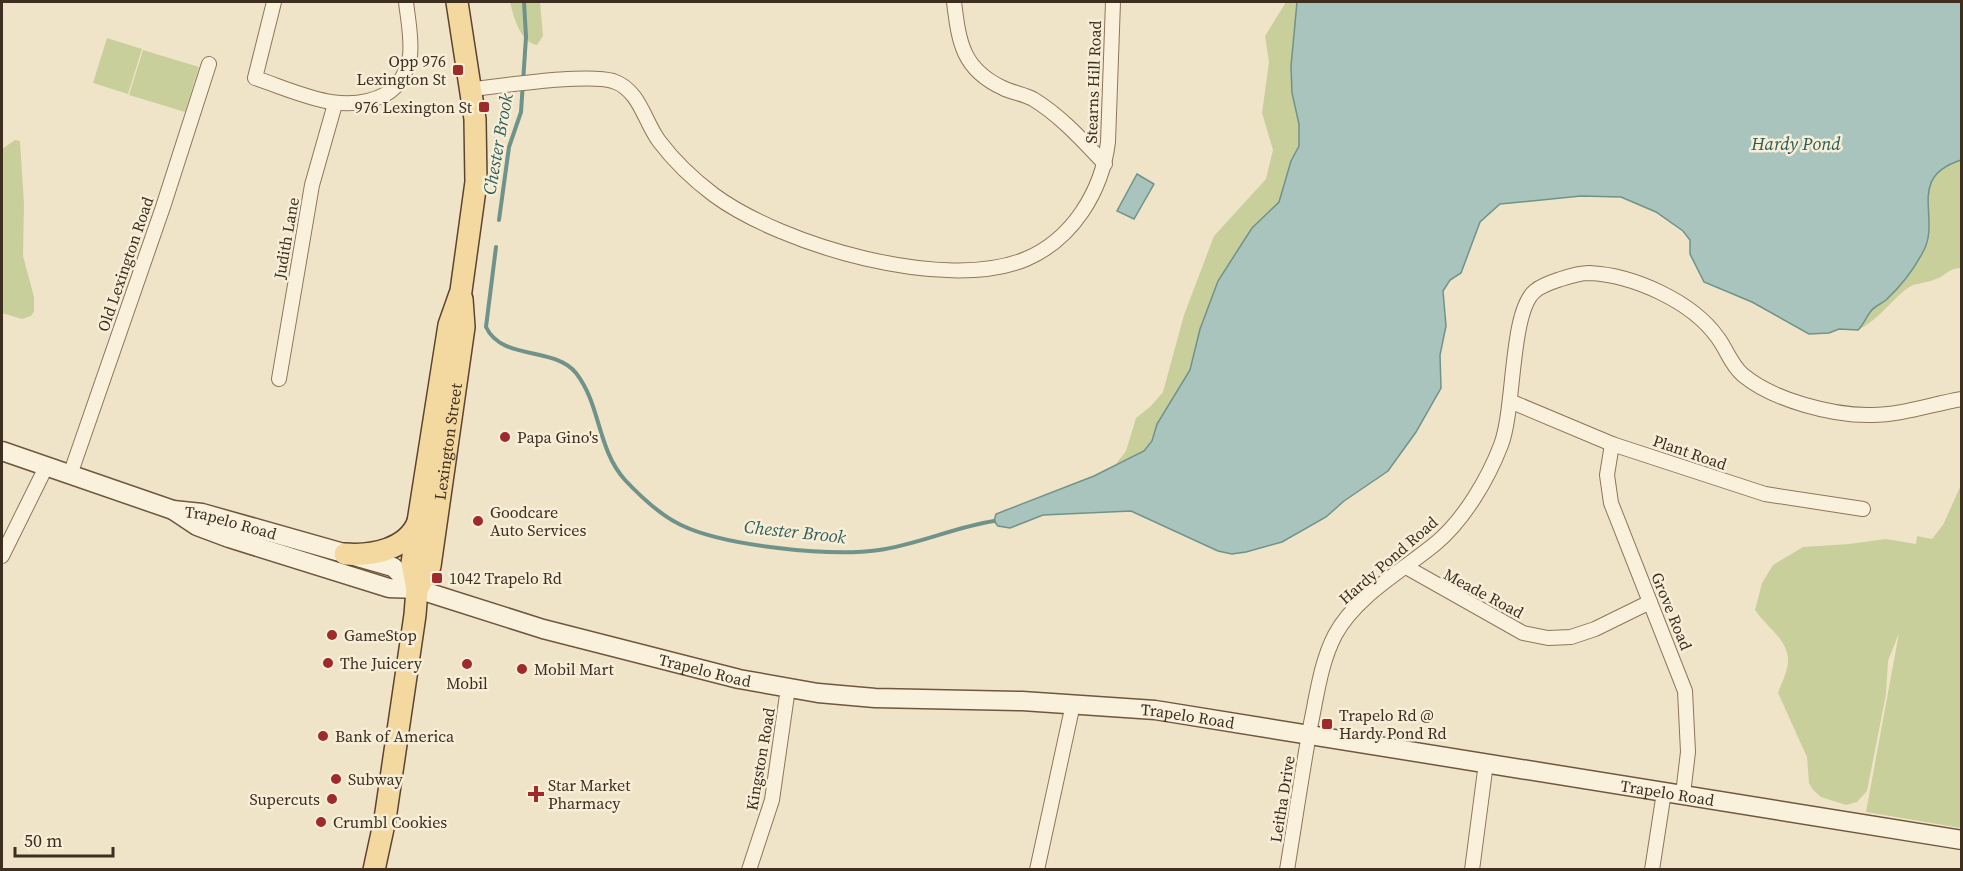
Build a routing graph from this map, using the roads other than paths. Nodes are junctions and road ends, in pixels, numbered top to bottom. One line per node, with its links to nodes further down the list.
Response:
1 (274, 2): 8 (street)
2 (406, 2): 8 (street)
3 (457, 2): 7 (main road, Lexington Street)
4 (954, 2): 9 (street, Stearns Hill Road)
5 (1113, 2): 9 (street, Stearns Hill Road)
6 (209, 64): 17 (street, Old Lexington Road)
7 (472, 89): 9 (street, Stearns Hill Road); 10 (main road, Lexington Street)
8 (335, 104): 11 (street, Judith Lane)
9 (1106, 164)
10 (461, 291): 20 (main road, Lexington Street); 24 (main road, Lexington Street)
11 (279, 379)
12 (1962, 399): 13 (street, Hardy Pond Road)
13 (1512, 402): 14 (street, Plant Road); 23 (street, Hardy Pond Road)
14 (1612, 444): 18 (street, Plant Road); 25 (street, Grove Road)
15 (2, 451): 16 (main road, Trapelo Road)
16 (46, 466): 17 (main road, Trapelo Road); 22 (street)
17 (70, 475): 19 (main road, Trapelo Road)
18 (1863, 509)
19 (174, 510): 21 (main road, Trapelo Road); 24 (main road, Trapelo Road)
20 (418, 522): 21 (main road); 24 (main road, Lexington Street)
21 (345, 554): 24 (main road, Trapelo Road)
22 (2, 556)
23 (1406, 567): 25 (street, Meade Road); 28 (street, Hardy Pond Road)
24 (417, 589): 26 (main road, Trapelo Road); 34 (main road, Lexington Street)
25 (1650, 602): 31 (street, Grove Road)
26 (788, 688): 27 (main road, Trapelo Road); 33 (street, Kingston Road)
27 (1073, 704): 28 (main road, Trapelo Road); 35 (street)
28 (1309, 734): 29 (main road, Trapelo Road); 36 (street, Leitha Drive)
29 (1486, 763): 30 (main road, Trapelo Road); 37 (street)
30 (1664, 792): 31 (main road, Trapelo Road); 38 (street)
31 (1683, 794): 32 (main road, Trapelo Road)
32 (1962, 840)
33 (751, 868)
34 (374, 870)
35 (1037, 870)
36 (1287, 870)
37 (1472, 870)
38 (1652, 870)

